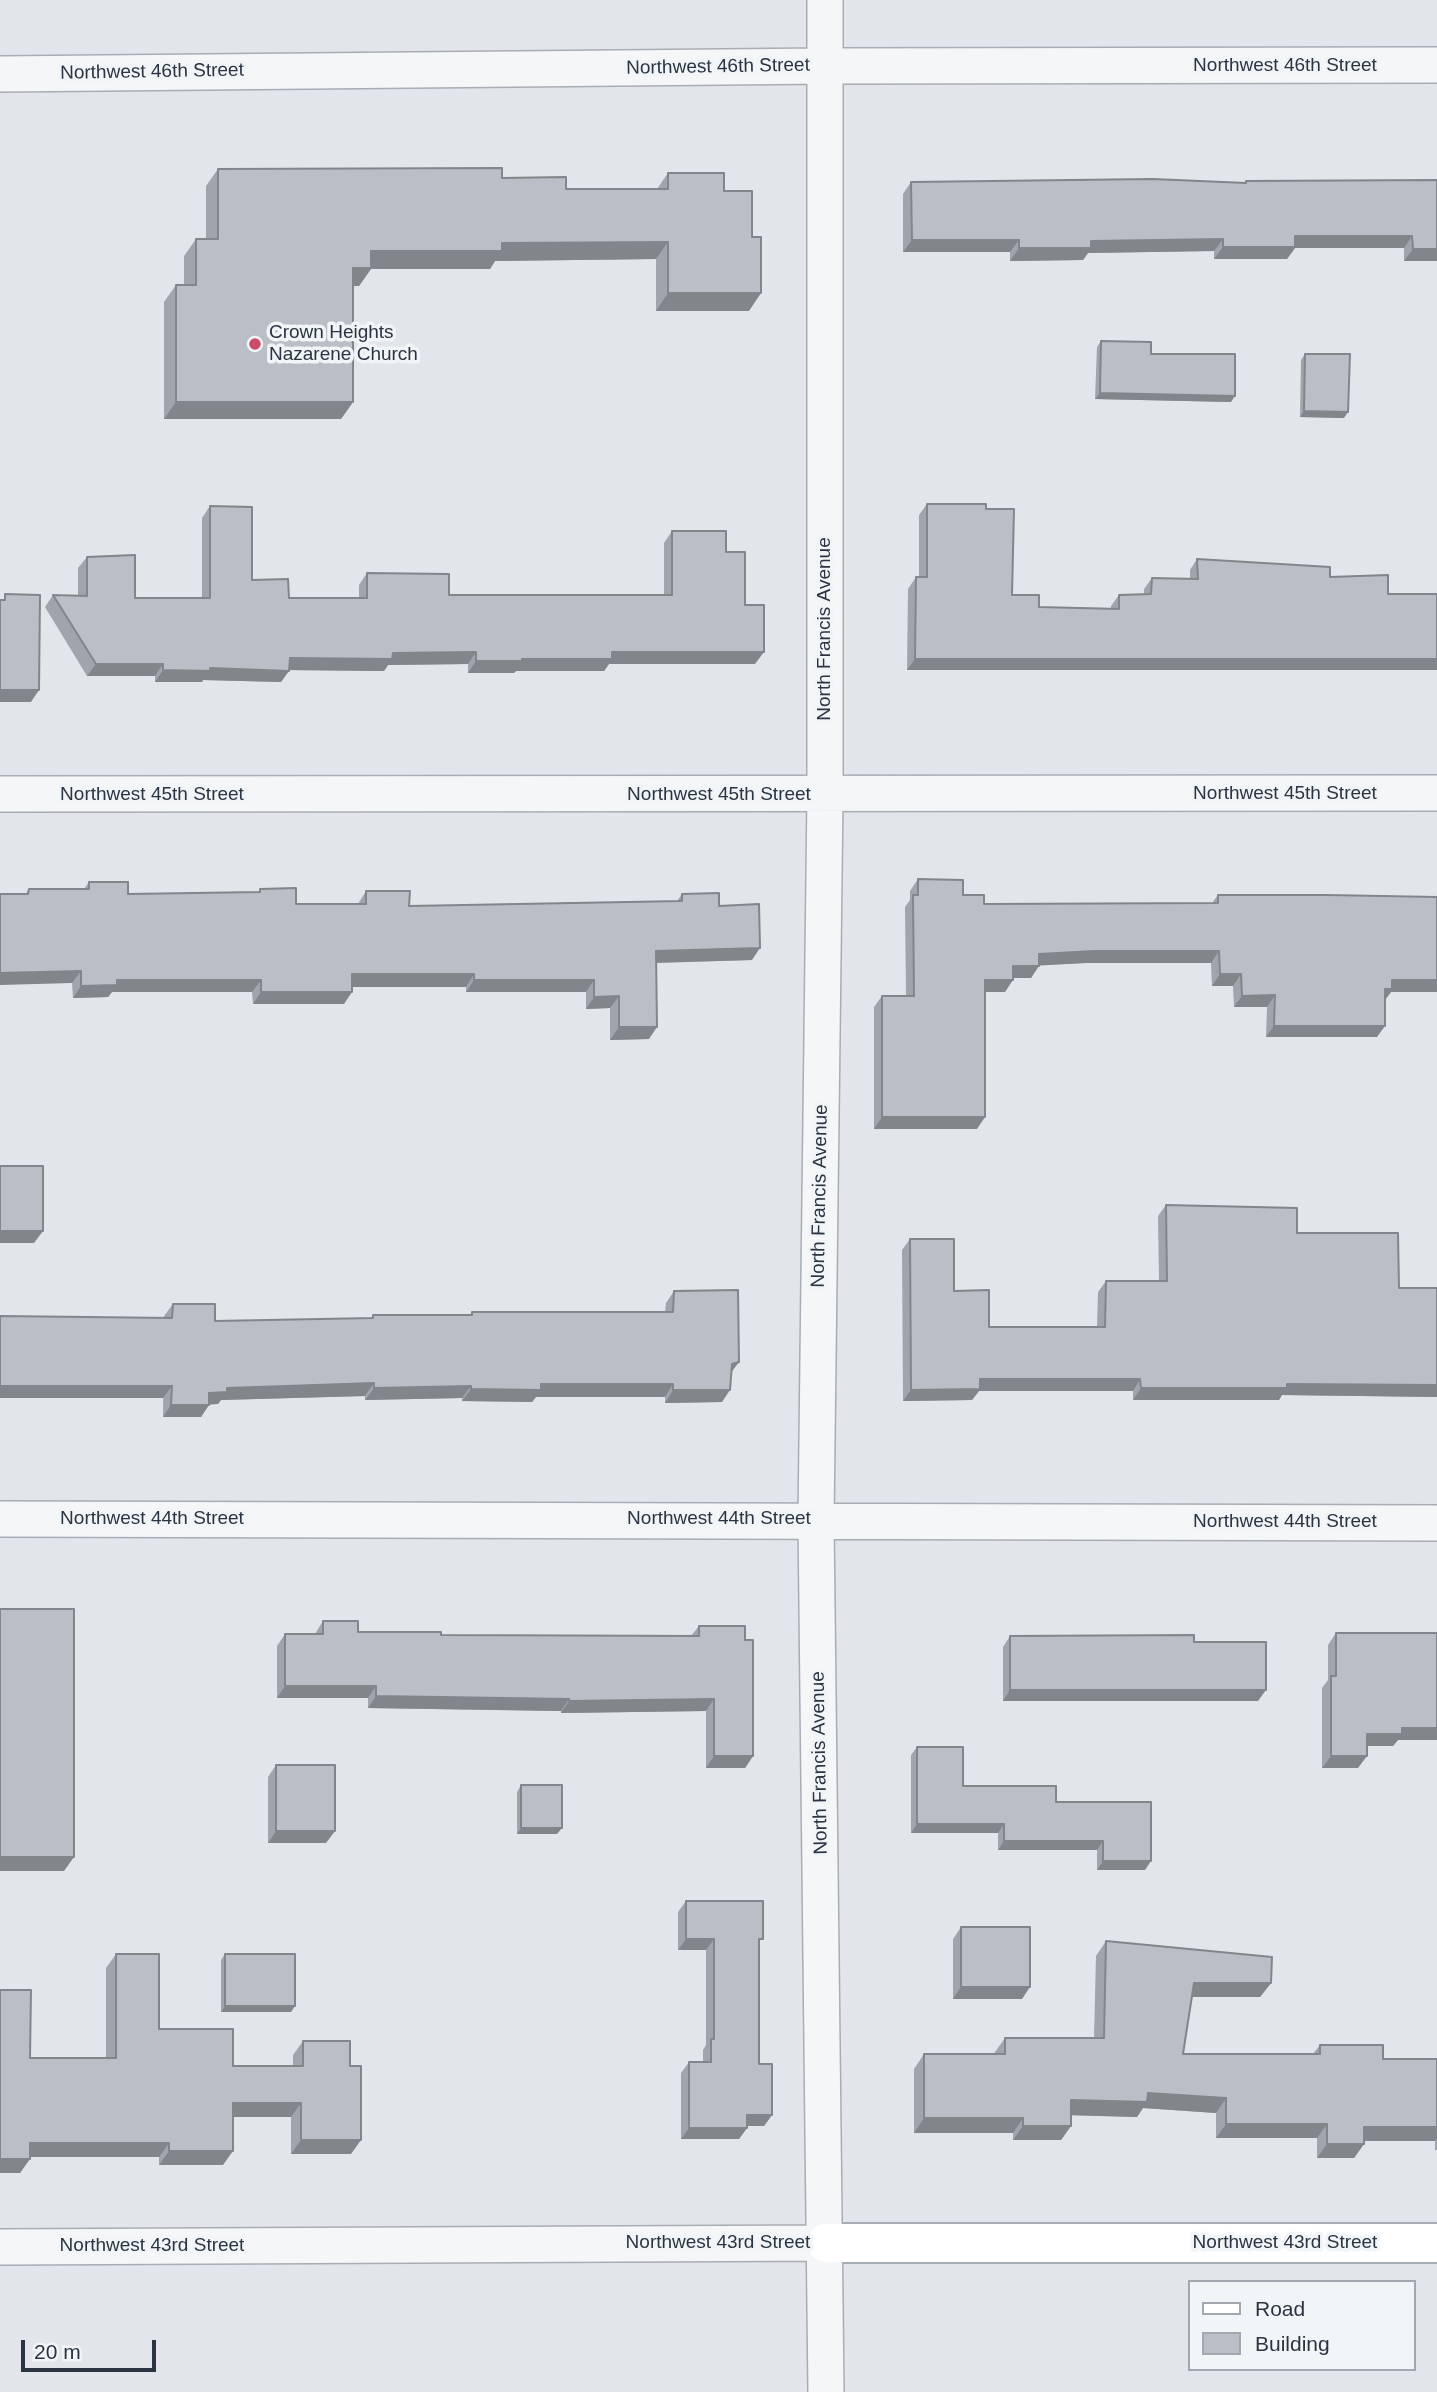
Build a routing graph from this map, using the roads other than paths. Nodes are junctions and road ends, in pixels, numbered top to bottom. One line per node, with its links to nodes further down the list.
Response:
1 (825, 0): 3 (street, North Francis Avenue)
2 (1437, 65): 3 (street, Northwest 46th Street)
3 (825, 66): 4 (street, Northwest 46th Street); 7 (street, North Francis Avenue)
4 (0, 74)
5 (1437, 793): 7 (street, Northwest 45th Street)
6 (0, 794): 7 (street, Northwest 45th Street)
7 (825, 795): 9 (street, North Francis Avenue)
8 (0, 1519): 9 (street, Northwest 44th Street)
9 (816, 1520): 10 (street, Northwest 44th Street); 11 (street, North Francis Avenue)
10 (1437, 1523)
11 (826, 2243): 12 (street, Northwest 43rd Street); 13 (street, Northwest 43rd Street); 14 (street, North Francis Avenue)
12 (1437, 2243)
13 (0, 2247)
14 (826, 2392)

